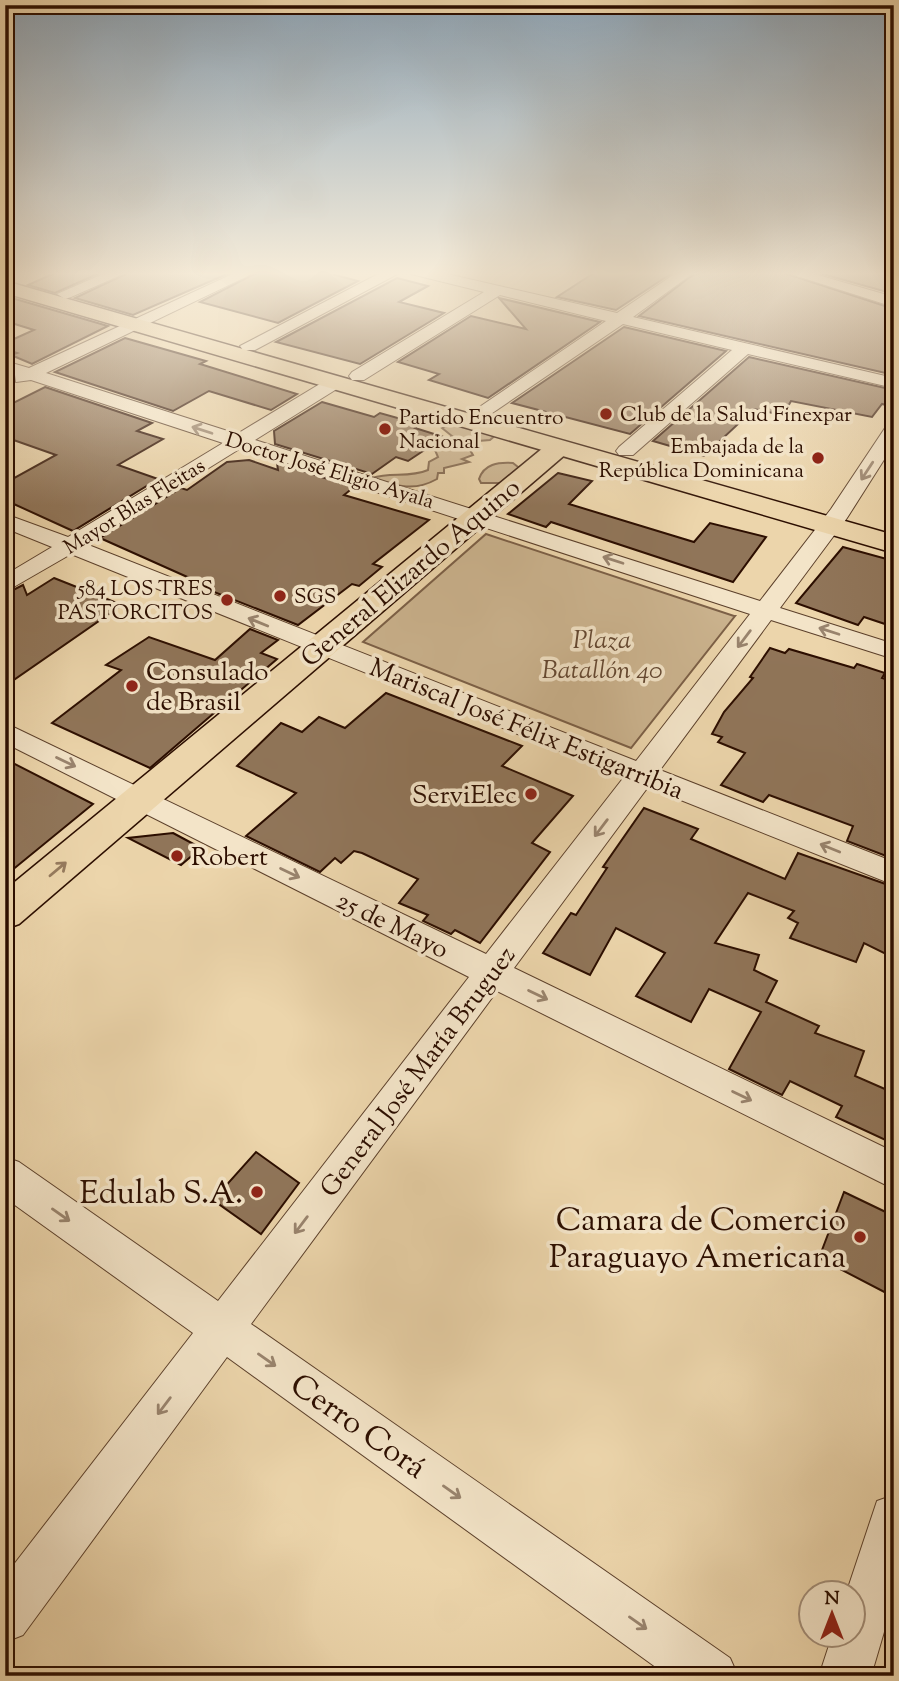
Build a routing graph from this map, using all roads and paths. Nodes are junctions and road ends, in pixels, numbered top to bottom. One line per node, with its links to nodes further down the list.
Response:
1 (82, 349): 9 (street)
2 (230, 349): 11 (main road)
3 (262, 349): 10 (main road)
4 (401, 349): 10 (street)
5 (576, 349): 14 (street)
6 (743, 349): 18 (street)
7 (751, 349): 12 (street)
8 (5, 366): 9 (street, Doctor José Eligio Ayala)
9 (31, 374): 13 (street); 16 (street, Doctor José Eligio Ayala, one-way to 9)
10 (358, 376): 14 (main road)
11 (334, 383): 16 (street, Mayor Blas Fleitas); 17 (main road)
12 (894, 383)
13 (5, 386)
14 (485, 412): 18 (main road)
15 (894, 429): 20 (street, General José María Bruguez, one-way to 20)
16 (238, 442): 19 (street, Doctor José Eligio Ayala); 25 (street, Mayor Blas Fleitas)
17 (558, 448): 19 (main road, General Elizardo Aquino); 20 (main road)
18 (626, 451): 20 (main road)
19 (477, 516): 27 (street, Doctor José Eligio Ayala, one-way to 19); 28 (main road, General Elizardo Aquino)
20 (834, 519): 22 (main road); 23 (main road); 24 (main road); 27 (street, General José María Bruguez)
21 (5, 520): 25 (street, Mariscal José Félix Estigarribia)
22 (894, 528)
23 (894, 535)
24 (894, 544)
25 (69, 546): 26 (street, Mayor Blas Fleitas); 28 (street, Mariscal José Félix Estigarribia, one-way to 25)
26 (5, 585)
27 (765, 610): 29 (street, Doctor José Eligio Ayala, one-way to 27); 31 (street, General José María Bruguez, one-way to 31)
28 (322, 647): 31 (street, Mariscal José Félix Estigarribia); 32 (main road, General Elizardo Aquino)
29 (894, 652)
30 (5, 732): 32 (street, 25 de Mayo, one-way to 32)
31 (642, 774): 33 (street, Mariscal José Félix Estigarribia, one-way to 31); 35 (street, General José María Bruguez, one-way to 35)
32 (141, 799): 34 (main road, General Elizardo Aquino, one-way to 32); 35 (street, 25 de Mayo, one-way to 35)
33 (894, 874)
34 (5, 913)
35 (492, 973): 36 (street, 25 de Mayo, one-way to 36); 38 (street, General José María Bruguez, one-way to 38)
36 (894, 1171)
37 (5, 1175): 38 (street, Cerro Corá, one-way to 38)
38 (223, 1329): 40 (street, General José María Bruguez, one-way to 40); 41 (street, Cerro Corá, one-way to 41)
39 (894, 1518): 42 (street)
40 (5, 1617)
41 (712, 1676)
42 (845, 1676)

